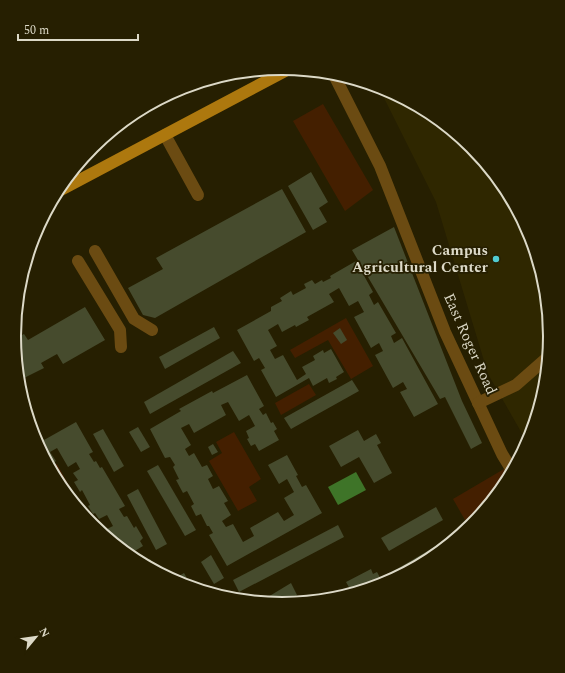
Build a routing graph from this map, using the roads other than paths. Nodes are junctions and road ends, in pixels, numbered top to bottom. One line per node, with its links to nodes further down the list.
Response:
1 (277, 75): 3 (main road)
2 (337, 81): 11 (street, East Roger Road)
3 (165, 135): 4 (main road); 5 (street)
4 (70, 184)
5 (198, 195)
6 (95, 251): 8 (street)
7 (78, 261): 9 (street)
8 (152, 330)
9 (121, 348)
10 (543, 362): 11 (street)
11 (478, 403): 12 (street, East Roger Road)
12 (509, 466)

